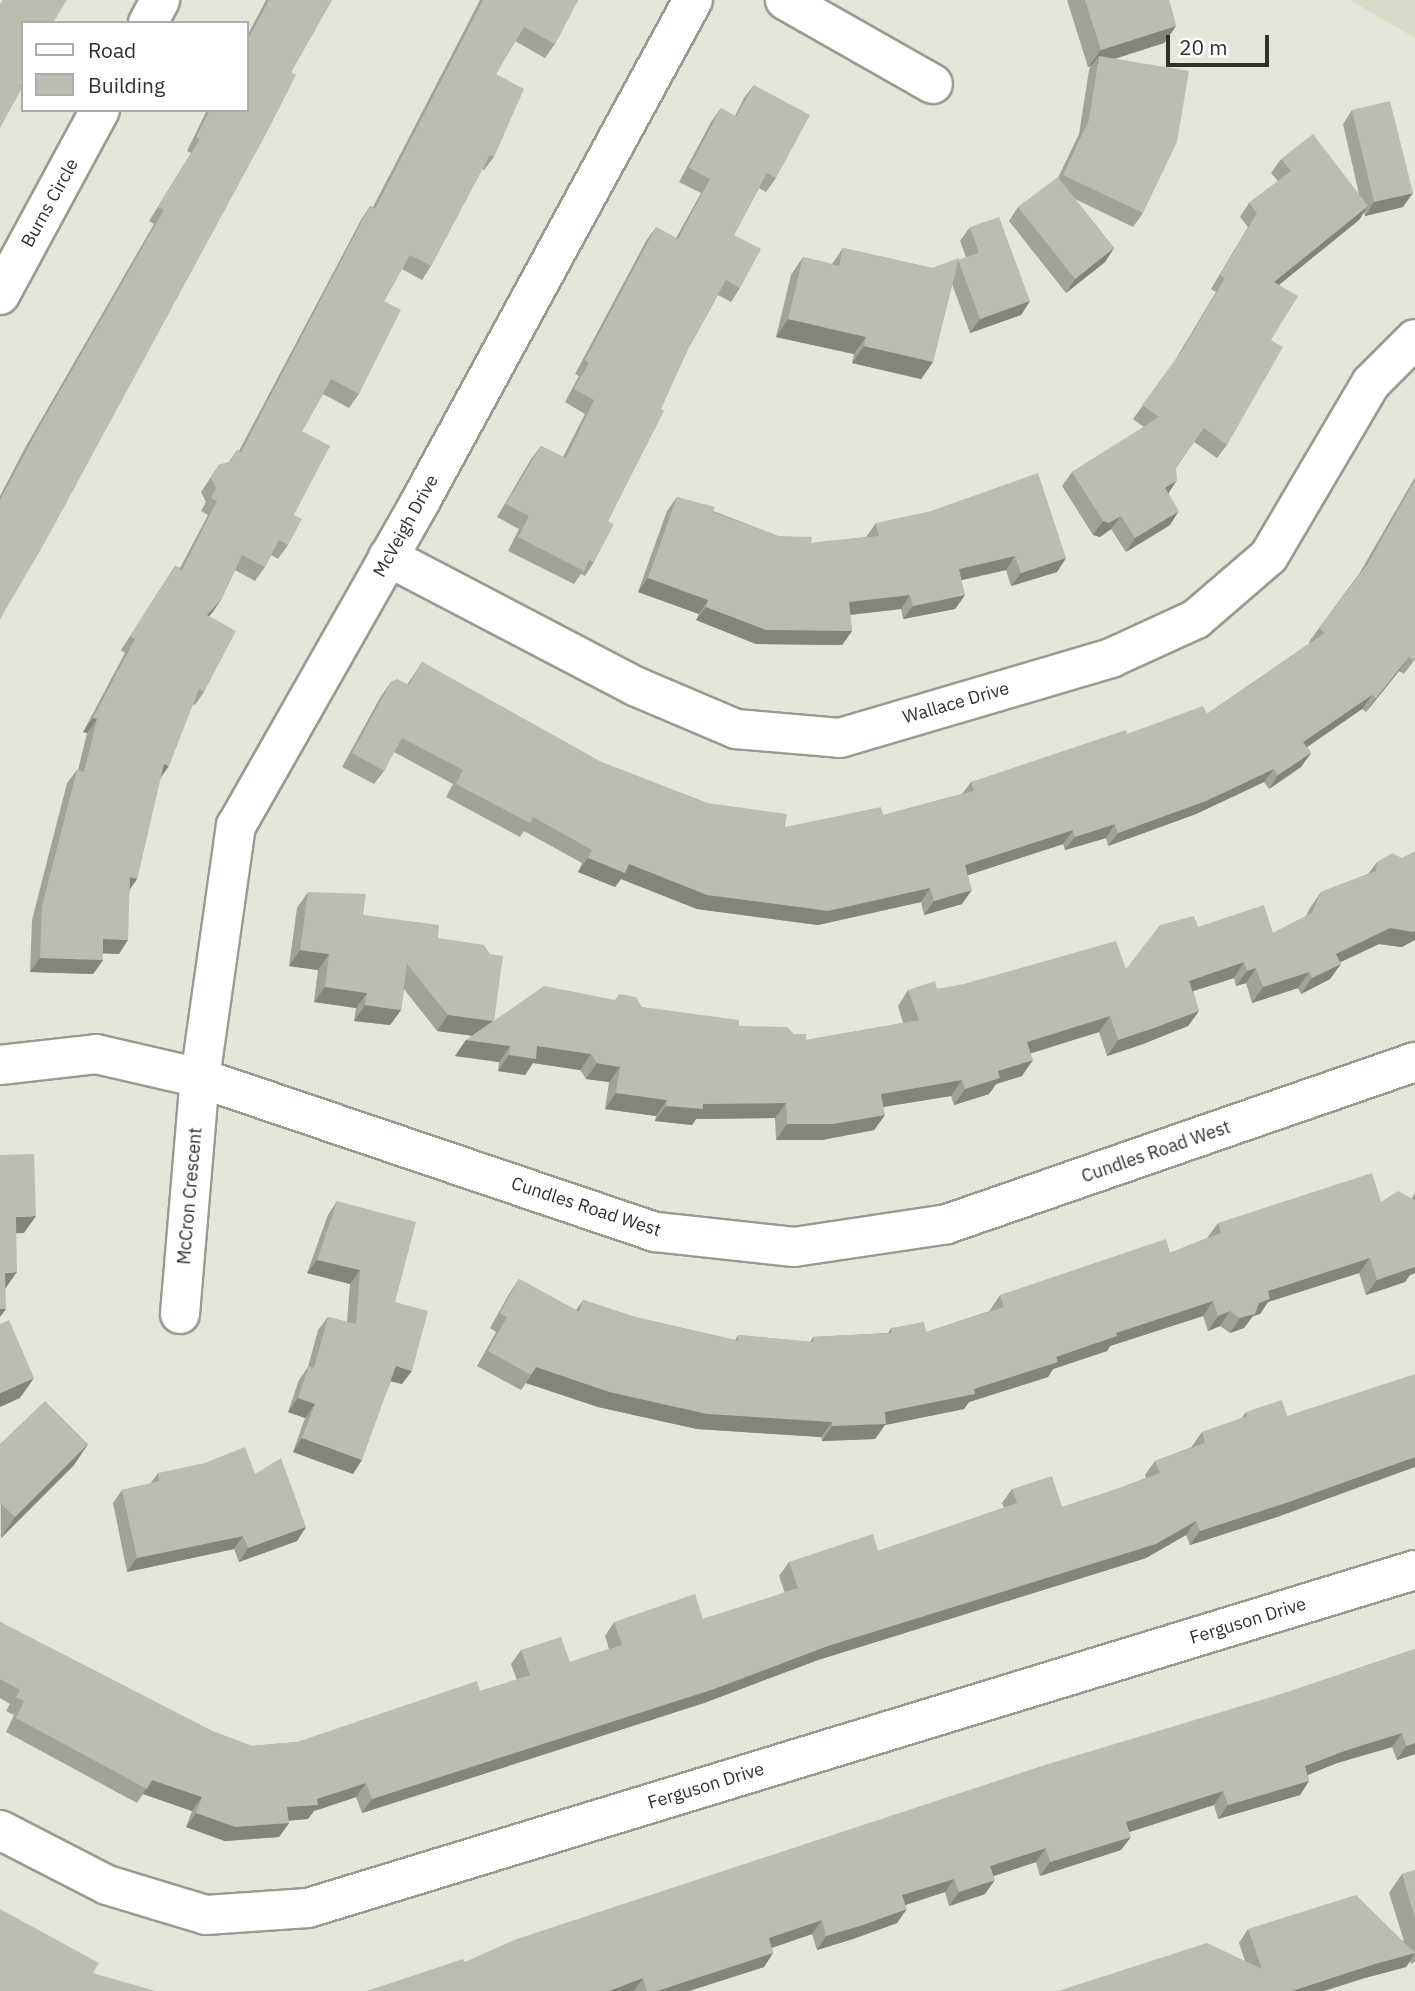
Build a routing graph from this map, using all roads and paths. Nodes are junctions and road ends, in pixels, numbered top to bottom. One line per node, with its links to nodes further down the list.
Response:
1 (160, 0): 4 (street)
2 (693, 0): 9 (street, McVeigh Drive)
3 (785, 0): 5 (street)
4 (149, 21)
5 (933, 84)
6 (99, 112): 7 (street, Burns Circle)
7 (0, 295)
8 (1415, 339): 9 (street, Wallace Drive)
9 (388, 557): 12 (street, McVeigh Drive)
10 (1415, 1062): 12 (street, Cundles Road West)
11 (0, 1065): 12 (street, Cundles Road West)
12 (200, 1078): 13 (street, McCron Crescent)
13 (180, 1314)
14 (1415, 1570): 15 (street, Ferguson Drive)
15 (0, 1830)

